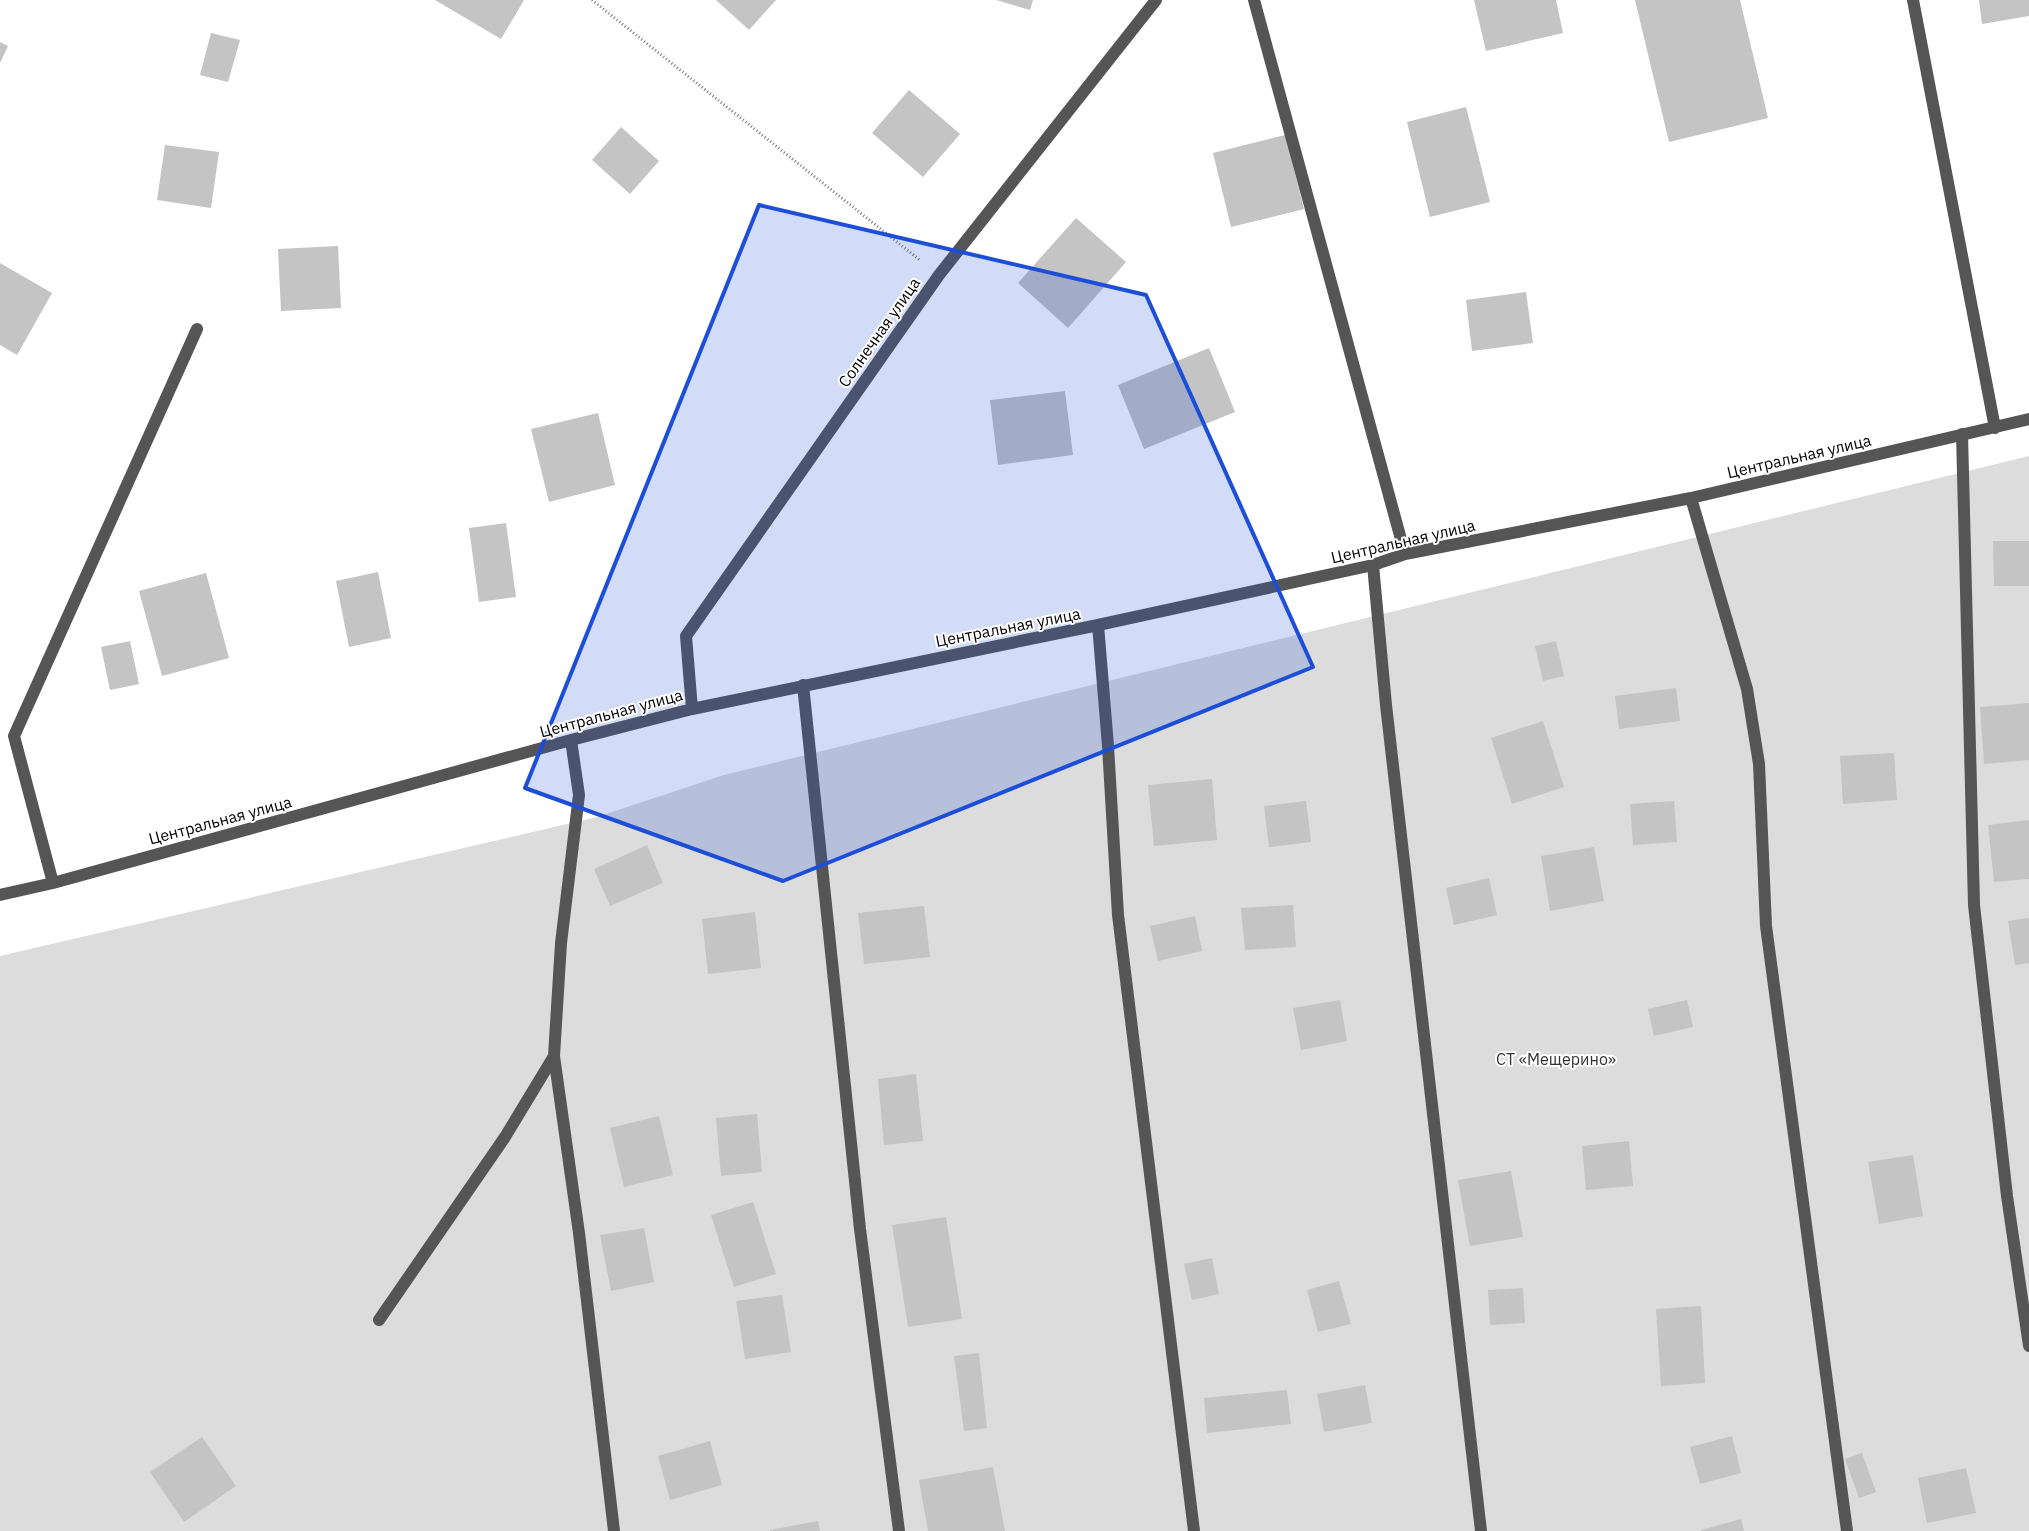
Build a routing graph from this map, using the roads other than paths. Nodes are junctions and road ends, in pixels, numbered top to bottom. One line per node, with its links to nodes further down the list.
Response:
1 (1156, 0): 13 (street, Солнечная улица)
2 (1254, 0): 9 (street)
3 (1913, 0): 6 (street)
4 (197, 329): 15 (street)
5 (2029, 419): 6 (street, Центральная улица)
6 (1995, 428): 7 (street, Центральная улица)
7 (1962, 434): 8 (street, Центральная улица); 19 (street)
8 (1691, 498): 9 (street, Центральная улица); 24 (street)
9 (1405, 554): 10 (street, Центральная улица)
10 (1372, 565): 11 (street, Центральная улица); 23 (street)
11 (1098, 625): 12 (street, Центральная улица); 22 (street)
12 (803, 684): 13 (street, Центральная улица); 21 (street)
13 (692, 709): 14 (street, Центральная улица)
14 (571, 740): 15 (street, Центральная улица); 17 (street)
15 (53, 883): 16 (street, Центральная улица)
16 (0, 895)
17 (554, 1056): 18 (street); 20 (street)
18 (379, 1320)
19 (2029, 1346)
20 (614, 1531)
21 (900, 1531)
22 (1194, 1531)
23 (1480, 1531)
24 (1847, 1531)

